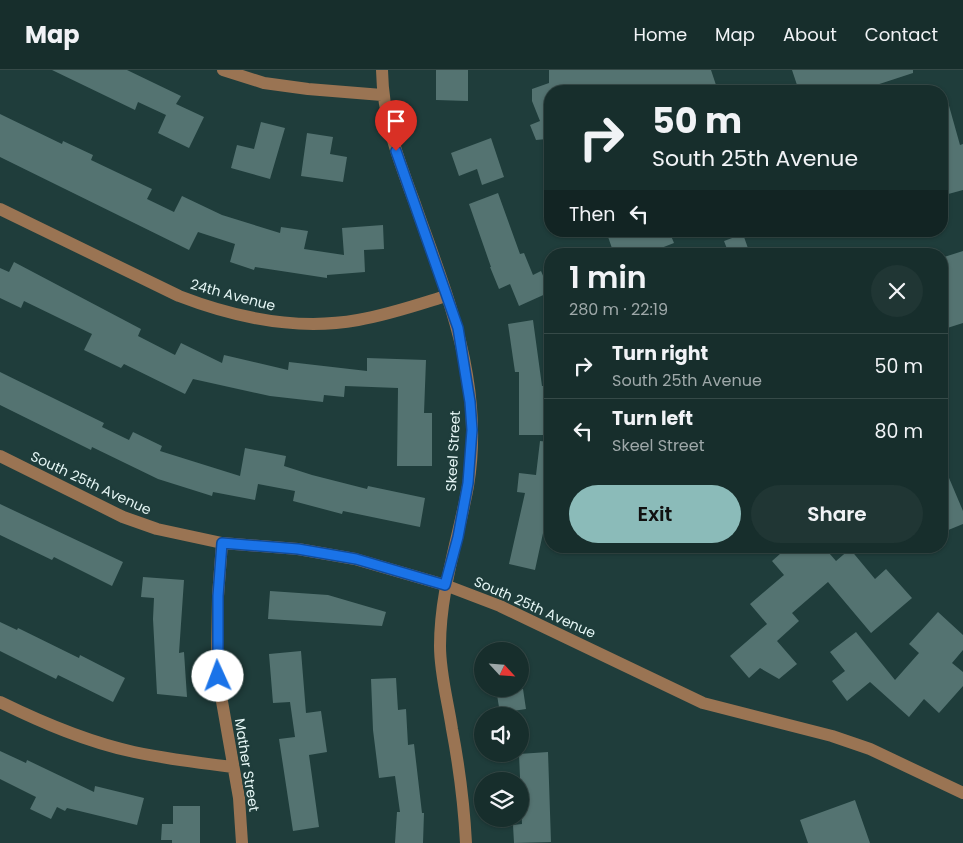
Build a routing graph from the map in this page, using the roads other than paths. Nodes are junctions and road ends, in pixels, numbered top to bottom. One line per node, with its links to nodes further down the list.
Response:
1 (223, 70): 3 (street)
2 (382, 70): 3 (street, Skeel Street)
3 (382, 95): 5 (street, Skeel Street)
4 (0, 209): 5 (street, 24th Avenue)
5 (446, 296): 8 (street, Skeel Street)
6 (0, 456): 7 (street, South 25th Avenue)
7 (222, 543): 8 (street, South 25th Avenue); 10 (street, Mather Street)
8 (445, 585): 11 (street, South 25th Avenue); 13 (street, Skeel Street)
9 (0, 702): 10 (street)
10 (233, 767): 12 (street, Mather Street)
11 (963, 793)
12 (242, 843)
13 (466, 843)

